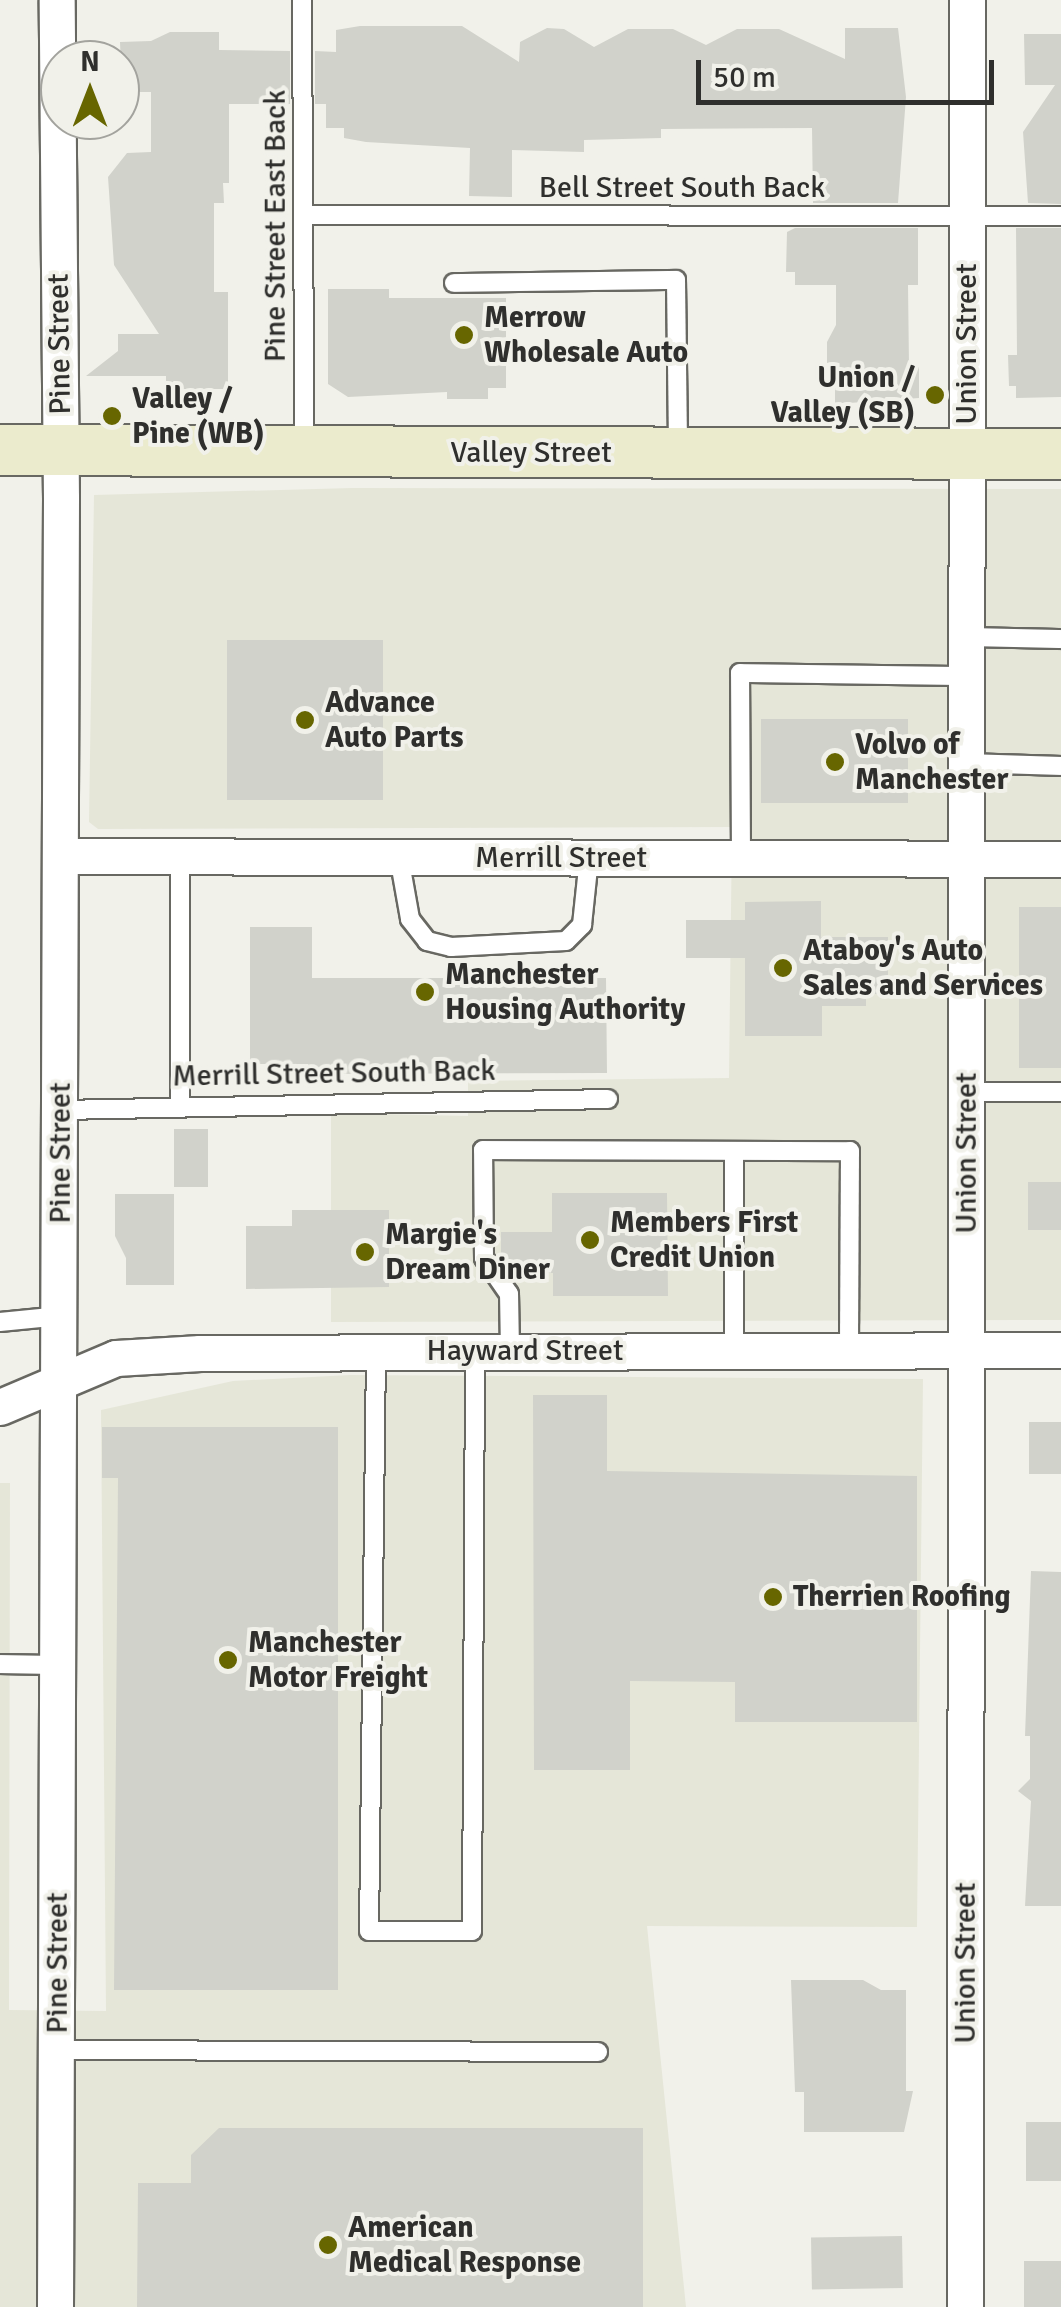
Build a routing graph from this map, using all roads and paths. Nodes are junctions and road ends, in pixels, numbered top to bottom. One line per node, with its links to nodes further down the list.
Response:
1 (56, 0): 9 (street, Pine Street)
2 (302, 0): 4 (lane, Pine Street East Back)
3 (967, 0): 5 (street, Union Street)
4 (303, 214): 5 (lane, Bell Street South Back); 10 (lane, Pine Street East Back)
5 (967, 216): 6 (lane, Bell Street South Back); 13 (street, Union Street)
6 (1061, 216)
7 (454, 283): 11 (lane)
8 (0, 450): 9 (main road, Valley Street)
9 (62, 452): 10 (main road, Valley Street); 19 (street, Pine Street)
10 (304, 452): 11 (main road, Valley Street)
11 (678, 454): 13 (main road, Valley Street)
12 (1061, 454): 13 (main road, Valley Street)
13 (966, 456): 14 (street, Union Street)
14 (966, 637): 15 (lane); 16 (street, Union Street)
15 (1061, 640)
16 (966, 676): 17 (street, Union Street); 23 (lane)
17 (966, 763): 18 (lane); 24 (street, Union Street)
18 (1061, 766)
19 (60, 856): 20 (street, Merrill Street); 30 (street, Pine Street)
20 (180, 856): 21 (street, Merrill Street); 29 (lane)
21 (399, 857): 22 (street, Merrill Street); 22 (lane)
22 (589, 858): 23 (street, Merrill Street)
23 (741, 858): 24 (street, Merrill Street)
24 (966, 859): 25 (street, Merrill Street); 26 (street, Union Street)
25 (1061, 859)
26 (968, 1092): 27 (lane); 37 (street, Union Street)
27 (1061, 1092)
28 (608, 1099): 29 (lane, Merrill Street South Back)
29 (180, 1104): 30 (lane, Merrill Street South Back)
30 (61, 1110): 32 (street, Pine Street)
31 (734, 1151): 34 (lane); 35 (lane); 36 (lane)
32 (61, 1316): 33 (lane); 40 (street, Pine Street)
33 (0, 1322)
34 (493, 1350): 35 (street, Hayward Street); 39 (street, Hayward Street); 39 (lane)
35 (734, 1350): 36 (street, Hayward Street)
36 (849, 1350): 37 (street, Hayward Street)
37 (966, 1350): 38 (street, Hayward Street); 47 (street, Union Street)
38 (1061, 1350)
39 (376, 1351): 40 (street, Hayward Street)
40 (61, 1384): 41 (street, Hayward Street); 43 (street, Pine Street)
41 (0, 1407)
42 (0, 1664): 43 (lane)
43 (60, 1665): 44 (street, Pine Street)
44 (57, 2050): 45 (lane); 46 (street, Pine Street)
45 (598, 2052)
46 (56, 2307)
47 (966, 2307)

